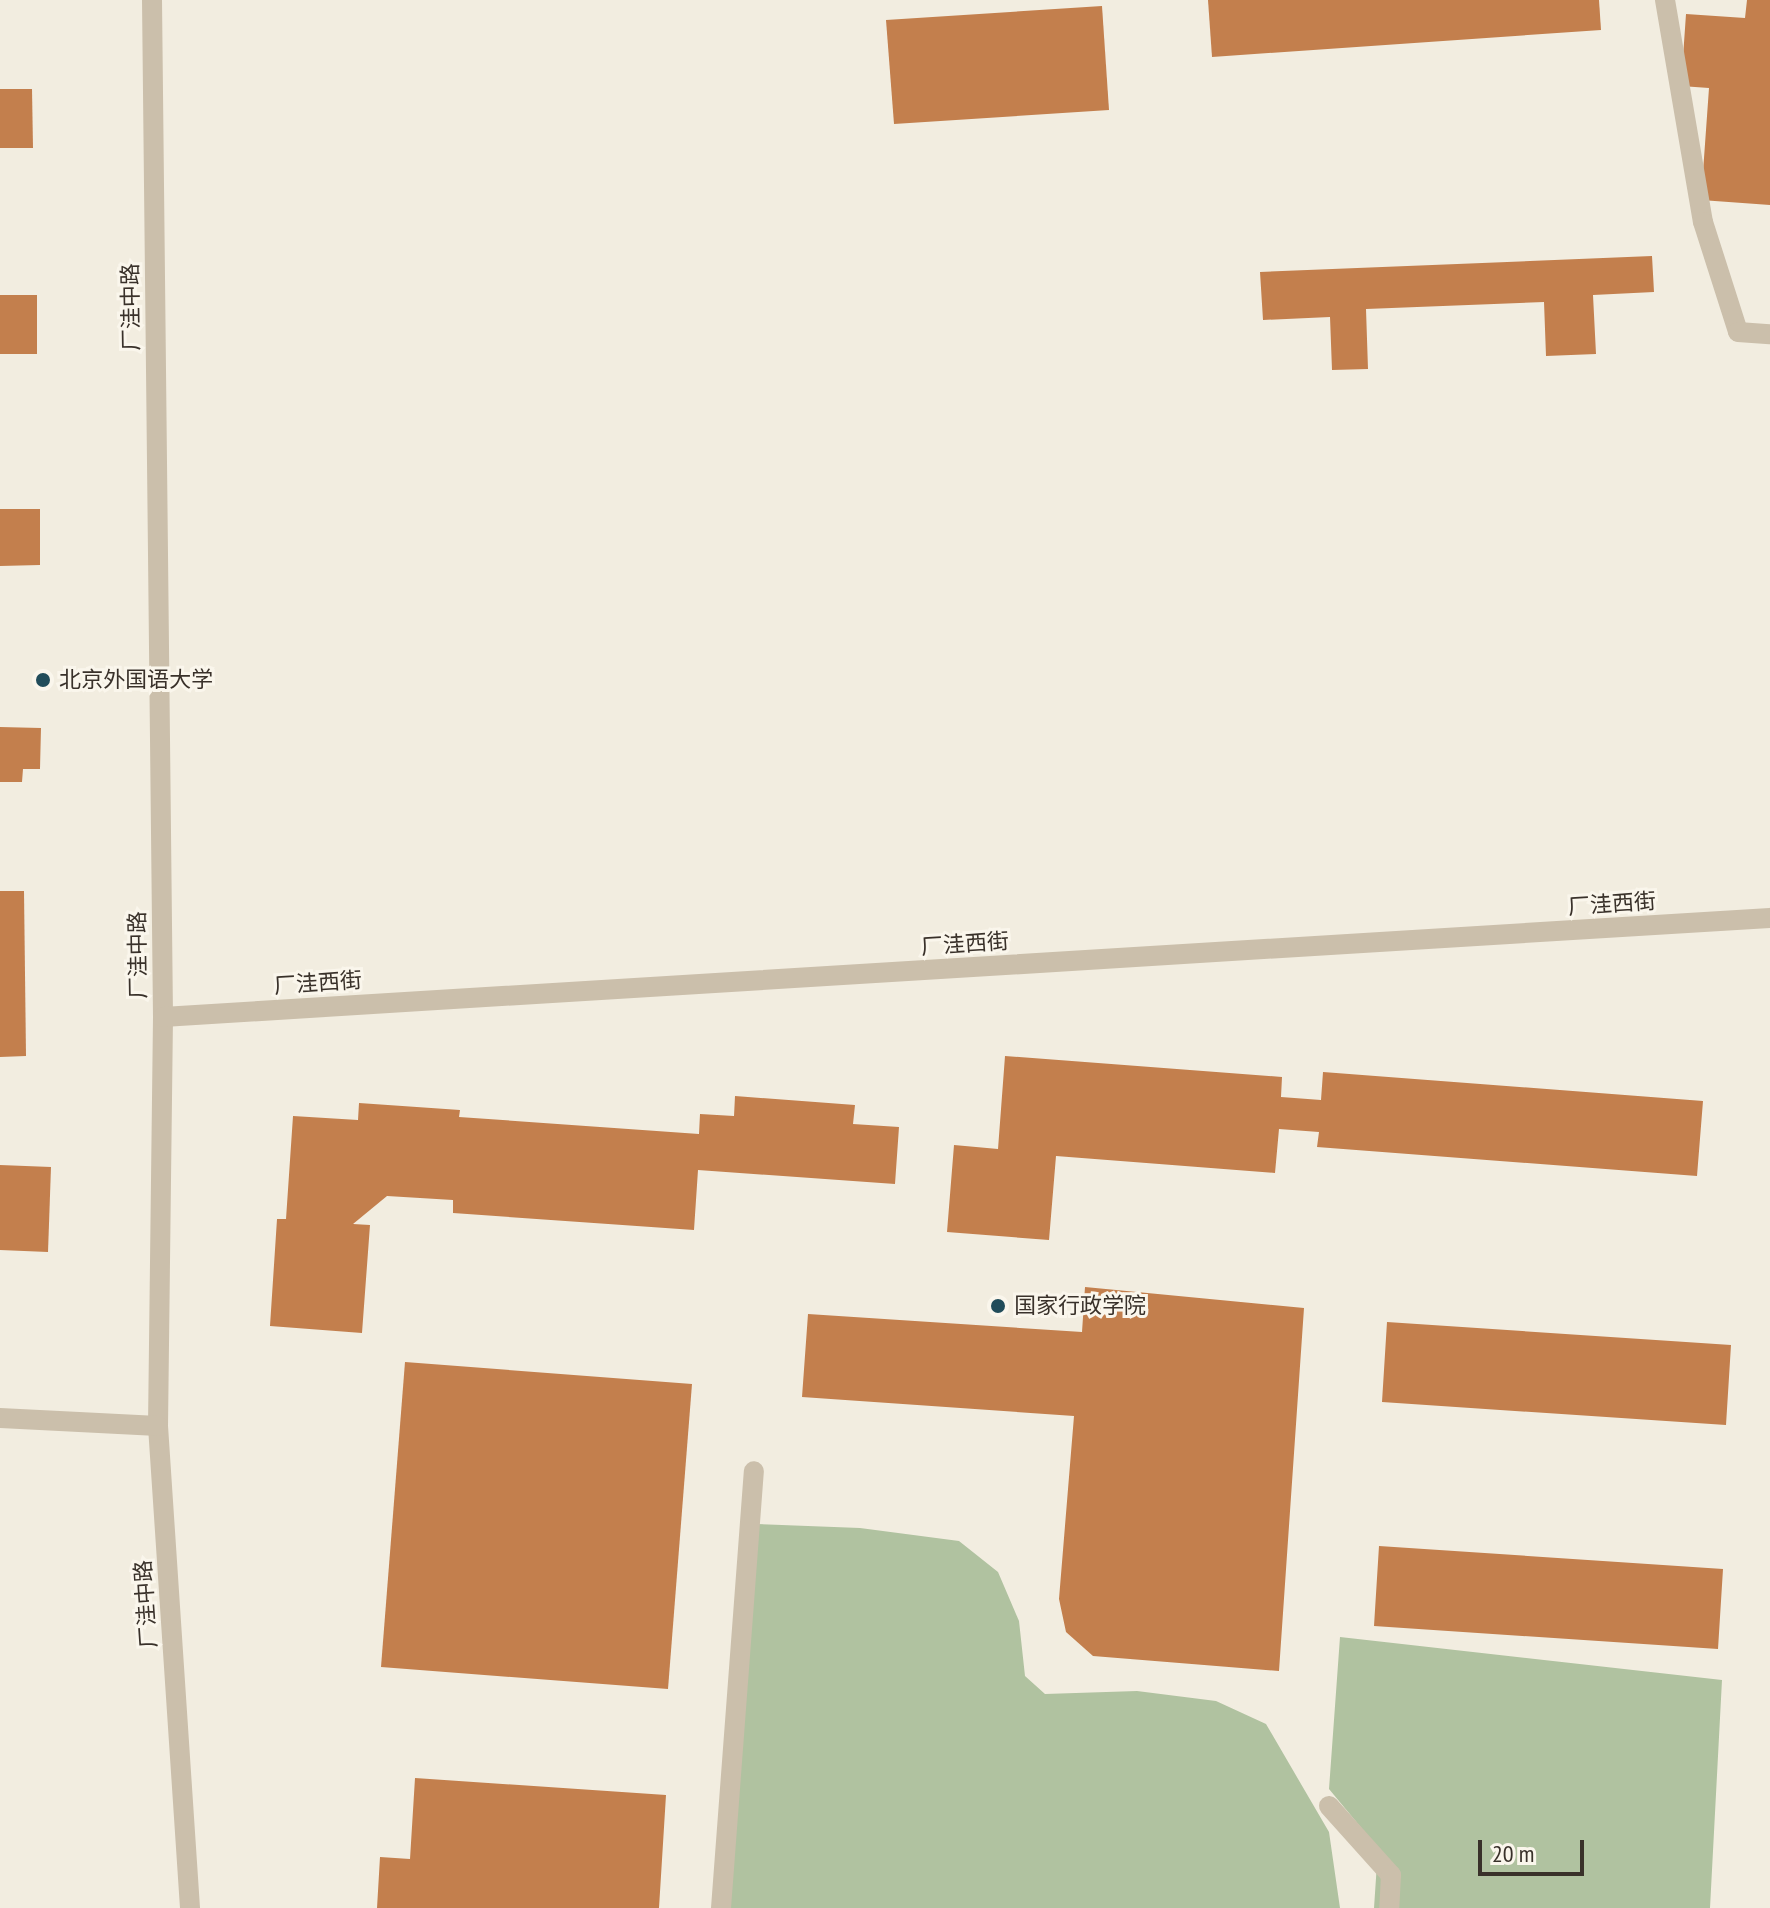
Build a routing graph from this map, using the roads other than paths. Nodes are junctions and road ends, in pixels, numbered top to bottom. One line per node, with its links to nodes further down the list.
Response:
1 (152, 0): 5 (street, 厂洼中路)
2 (1665, 0): 3 (street)
3 (1770, 334)
4 (1770, 918): 5 (street, 厂洼西街)
5 (163, 1017): 7 (street, 厂洼中路)
6 (0, 1418): 7 (street)
7 (158, 1426): 10 (street, 厂洼中路)
8 (754, 1471): 11 (street)
9 (1329, 1806): 12 (street)
10 (190, 1908)
11 (721, 1908)
12 (1389, 1908)

